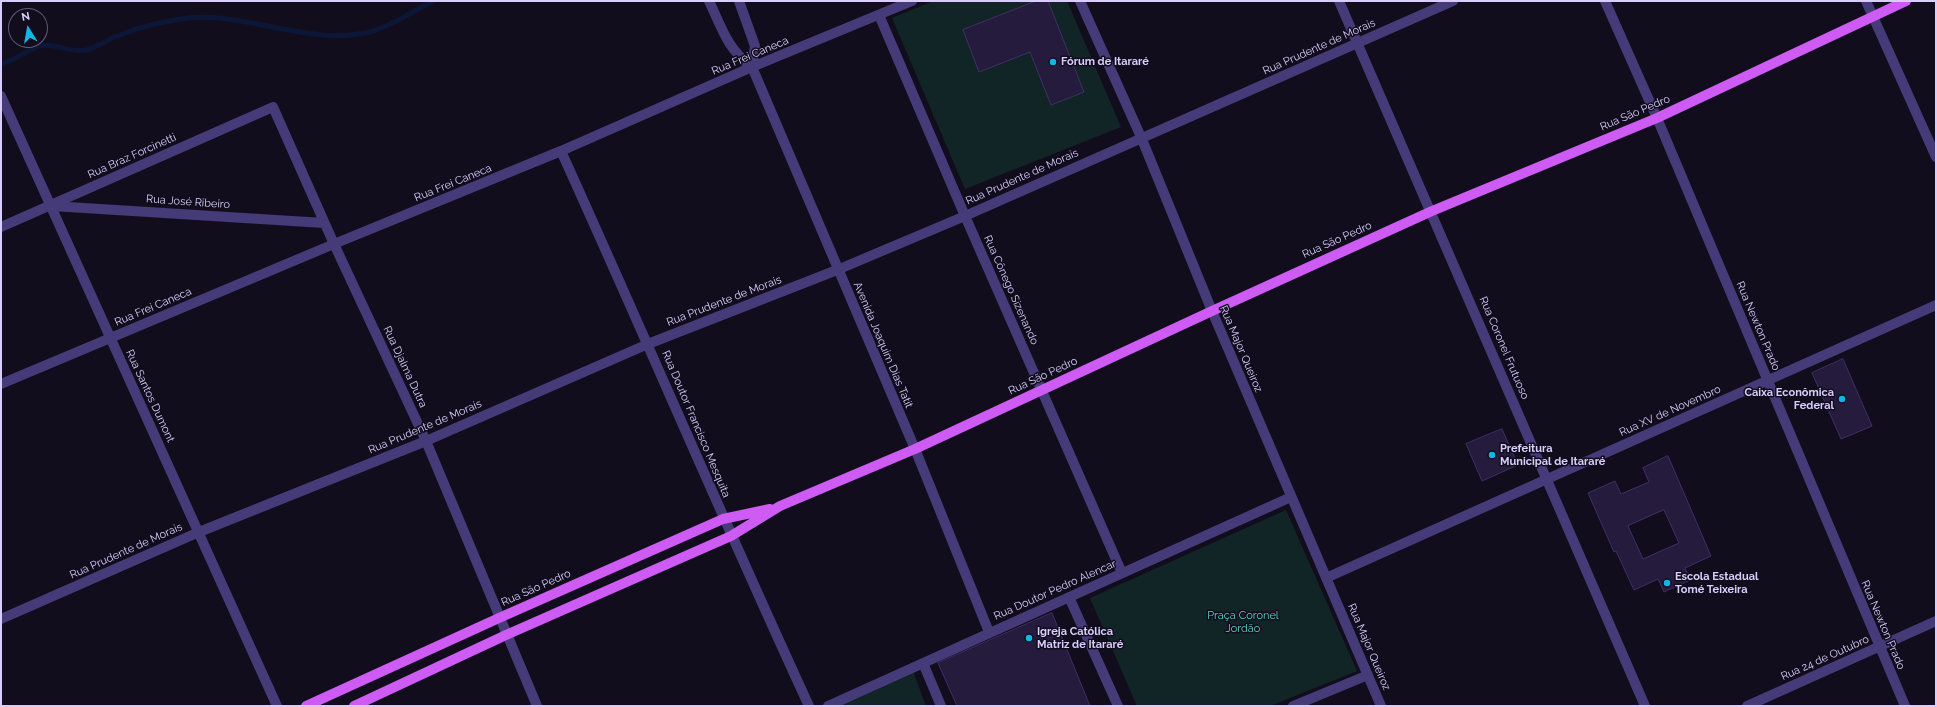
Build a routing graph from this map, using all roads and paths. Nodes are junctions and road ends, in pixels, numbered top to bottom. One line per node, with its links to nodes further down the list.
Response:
1 (709, 1): 13 (street, Avenida Joaquim Dias Tatit)
2 (738, 1): 13 (street)
3 (912, 1): 10 (street, Rua Frei Caneca)
4 (1080, 1): 17 (street, Rua Major Queiroz)
5 (1339, 1): 12 (street, Rua Coronel Frutuoso)
6 (1453, 1): 12 (street, Rua Prudente de Morais)
7 (1605, 1): 16 (street, Rua Newton Prado)
8 (1866, 1): 11 (street)
9 (1906, 1): 11 (main road, Rua São Pedro)
10 (879, 15): 13 (street, Rua Frei Caneca); 22 (street, Rua Cônego Sizenando)
11 (1873, 16): 16 (main road, Rua São Pedro); 19 (street)
12 (1357, 43): 17 (street, Rua Prudente de Morais); 21 (street, Rua Coronel Frutuoso)
13 (752, 67): 18 (street, Rua Frei Caneca); 26 (street, Avenida Joaquim Dias Tatit)
14 (1, 96): 20 (street, Rua Santos Dumont)
15 (273, 107): 20 (street, Rua Braz Forcinetti); 23 (street, Rua Djalma Dutra)
16 (1657, 118): 21 (main road, Rua São Pedro); 31 (street, Rua Newton Prado)
17 (1141, 137): 22 (street, Rua Prudente de Morais); 28 (street, Rua Major Queiroz)
18 (561, 151): 25 (street, Rua Frei Caneca); 30 (street, Rua Doutor Francisco Mesquita)
19 (1936, 157)
20 (50, 205): 23 (street, Rua José Ribeiro); 24 (street, Rua Braz Forcinetti); 29 (street, Rua Santos Dumont)
21 (1432, 211): 28 (main road, Rua São Pedro); 36 (street, Rua Coronel Frutuoso)
22 (965, 216): 26 (street, Rua Prudente de Morais); 33 (street, Rua Cônego Sizenando)
23 (324, 223): 25 (street, Rua Djalma Dutra)
24 (1, 226)
25 (334, 244): 29 (street, Rua Frei Caneca); 34 (street, Rua Djalma Dutra)
26 (837, 270): 30 (street, Rua Prudente de Morais); 35 (street, Avenida Joaquim Dias Tatit)
27 (1936, 305): 31 (street, Rua XV de Novembro)
28 (1212, 311): 33 (main road, Rua São Pedro); 37 (street, Rua Major Queiroz)
29 (110, 338): 32 (street, Rua Frei Caneca); 40 (street, Rua Santos Dumont)
30 (648, 344): 34 (street, Rua Prudente de Morais); 39 (street, Rua Doutor Francisco Mesquita)
31 (1768, 381): 36 (street, Rua XV de Novembro); 50 (street, Rua Newton Prado)
32 (1, 384)
33 (1042, 390): 35 (main road, Rua São Pedro); 42 (street, Rua Cônego Sizenando)
34 (426, 440): 40 (street, Rua Prudente de Morais); 46 (street, Rua Djalma Dutra)
35 (914, 449): 38 (main road, Rua São Pedro); 48 (street, Avenida Joaquim Dias Tatit)
36 (1547, 478): 43 (street, Rua XV de Novembro); 63 (street, Rua Coronel Frutuoso)
37 (1291, 497): 42 (street, Rua Doutor Pedro Alencar); 43 (street, Rua Major Queiroz)
38 (780, 506): 39 (main road, Rua São Pedro); 41 (main road, Rua São Pedro)
39 (723, 519): 41 (street, Rua Doutor Francisco Mesquita); 46 (main road, Rua São Pedro)
40 (199, 532): 45 (street, Rua Prudente de Morais); 53 (street, Rua Santos Dumont)
41 (731, 536): 49 (main road, Rua São Pedro); 57 (street, Rua Doutor Francisco Mesquita)
42 (1122, 573): 44 (street, Rua Doutor Pedro Alencar)
43 (1326, 578): 52 (street, Rua Major Queiroz)
44 (1069, 597): 48 (street, Rua Doutor Pedro Alencar); 60 (street)
45 (1, 618)
46 (499, 618): 49 (street, Rua Djalma Dutra); 54 (main road, Rua São Pedro)
47 (1936, 621): 50 (street, Rua 24 de Outubro)
48 (990, 632): 51 (street, Rua Doutor Pedro Alencar)
49 (506, 636): 55 (main road, Rua São Pedro); 56 (street, Rua Djalma Dutra)
50 (1880, 646): 64 (street, Rua 24 de Outubro); 65 (street, Rua Newton Prado)
51 (923, 663): 58 (street, Rua Doutor Pedro Alencar); 59 (street)
52 (1368, 675): 61 (street); 62 (street, Rua Major Queiroz)
53 (277, 706)
54 (306, 706)
55 (354, 706)
56 (537, 706)
57 (809, 706)
58 (828, 706)
59 (941, 706)
60 (1118, 706)
61 (1293, 706)
62 (1381, 706)
63 (1645, 706)
64 (1747, 706)
65 (1905, 706)

